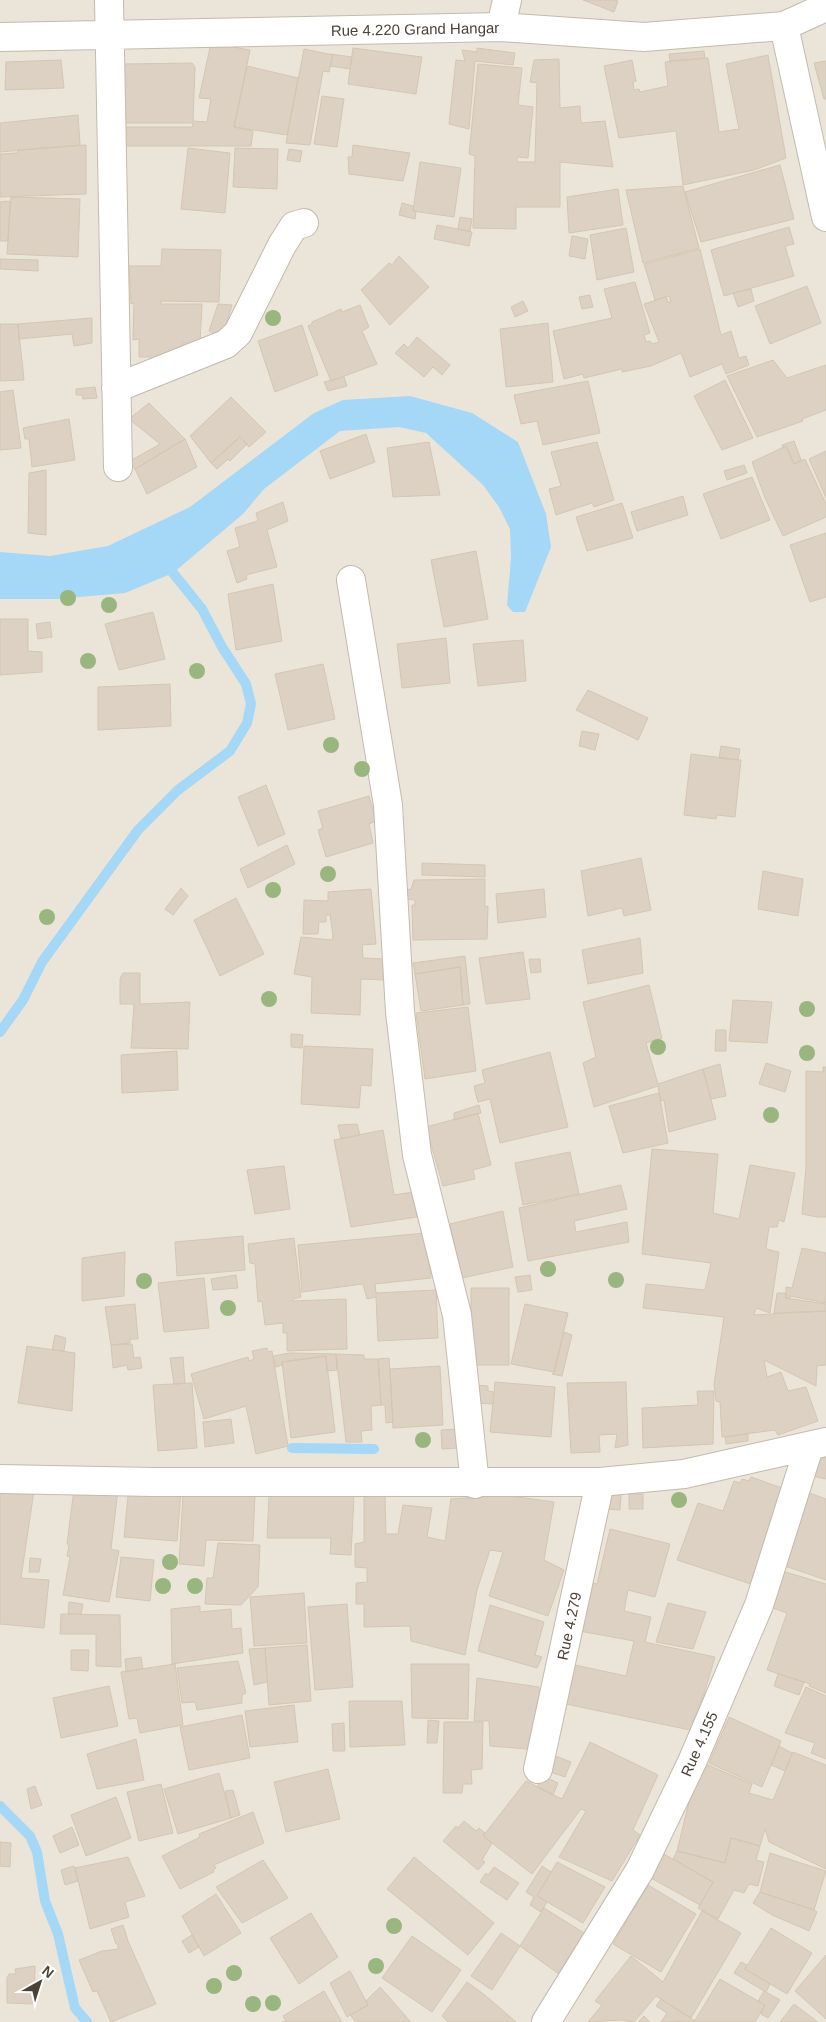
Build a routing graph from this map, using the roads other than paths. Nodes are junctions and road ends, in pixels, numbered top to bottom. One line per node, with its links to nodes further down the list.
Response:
1 (109, 0): 6 (street)
2 (507, 0): 5 (street)
3 (826, 7): 4 (street, Rue 4.220 Grand Hangar)
4 (784, 26): 5 (street, Rue 4.220 Grand Hangar); 8 (street)
5 (501, 27): 6 (street, Rue 4.220 Grand Hangar)
6 (110, 34): 7 (street, Rue 4.220 Grand Hangar); 10 (street)
7 (0, 37)
8 (826, 217)
9 (304, 222): 10 (street)
10 (116, 388): 11 (street)
11 (118, 467)
12 (351, 580): 16 (street)
13 (817, 1444): 15 (street); 18 (street, Rue 4.155)
14 (0, 1479): 16 (street)
15 (600, 1482): 16 (street); 17 (street, Rue 4.279)
16 (475, 1484)
17 (538, 1769)
18 (546, 2022)

